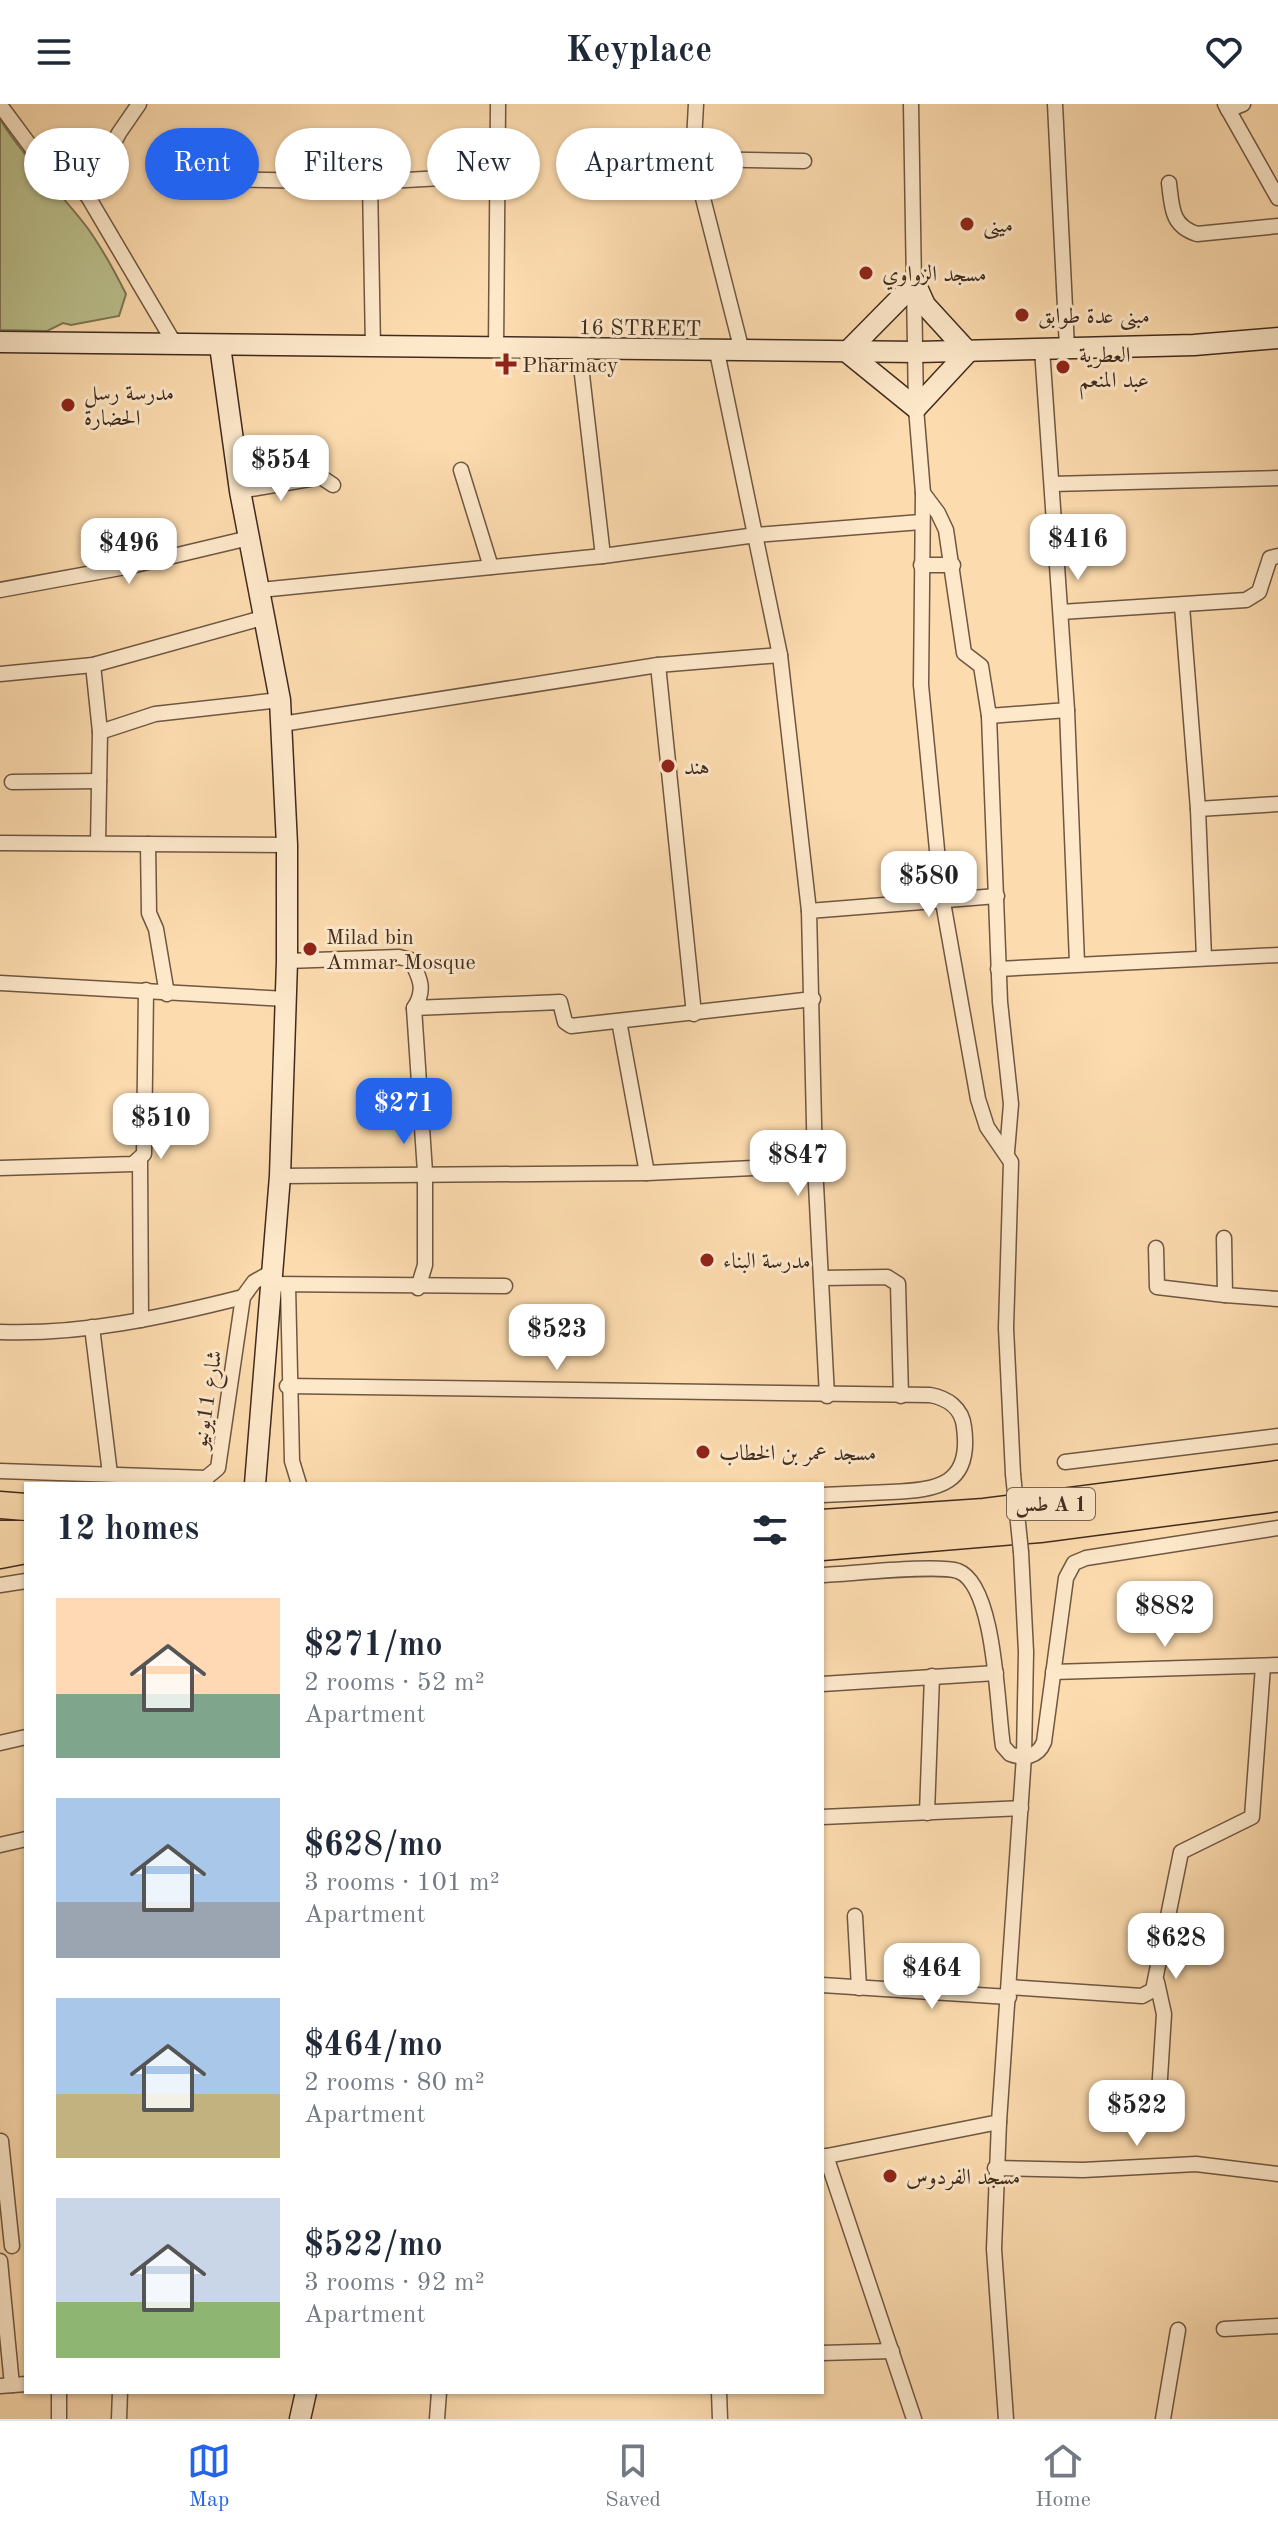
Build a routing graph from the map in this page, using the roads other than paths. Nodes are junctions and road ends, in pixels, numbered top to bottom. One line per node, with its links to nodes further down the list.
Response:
1 (139, 104): 9 (street)
2 (498, 104): 10 (street)
3 (696, 104): 11 (street)
4 (911, 104): 22 (street)
5 (1055, 104): 28 (street)
6 (1243, 104): 8 (street)
7 (0, 105): 12 (street)
8 (1227, 107): 16 (street)
9 (125, 128)
10 (497, 128)
11 (695, 128)
12 (24, 137)
13 (743, 160): 14 (street)
14 (804, 161)
15 (1169, 183): 21 (street)
16 (1278, 198)
17 (90, 200): 25 (street)
18 (370, 200): 27 (street)
19 (496, 200): 31 (street)
20 (703, 200): 32 (street)
21 (1278, 226)
22 (915, 283): 34 (street); 35 (street); 36 (street)
23 (1278, 338): 28 (street, 16 STREET)
24 (0, 342): 25 (street, 16 STREET)
25 (176, 346): 26 (street, 16 STREET)
26 (220, 346): 27 (street, 16 STREET); 42 (street)
27 (373, 348): 31 (street, 16 STREET)
28 (1067, 348): 30 (street, 16 STREET)
29 (579, 349): 31 (street, 16 STREET); 33 (street, 16 STREET); 47 (street)
30 (1042, 349): 36 (street, 16 STREET); 40 (street)
31 (496, 350)
32 (742, 351): 33 (street, 16 STREET); 34 (street, 16 STREET)
33 (717, 352): 45 (street)
34 (847, 352): 35 (street, 16 STREET); 37 (street)
35 (918, 352): 36 (street, 16 STREET); 37 (street)
36 (968, 352): 37 (street)
37 (916, 408): 43 (street)
38 (461, 470): 51 (street)
39 (1278, 478): 40 (street)
40 (1052, 484): 55 (street)
41 (333, 485): 42 (street)
42 (240, 491): 46 (street)
43 (923, 493): 44 (street); 50 (street)
44 (921, 522): 45 (street); 49 (street)
45 (756, 535): 47 (street); 57 (street)
46 (249, 538): 52 (street); 53 (street)
47 (603, 556): 51 (street)
48 (1278, 556): 54 (street)
49 (921, 565): 50 (street); 75 (street)
50 (953, 565): 63 (street)
51 (491, 567): 53 (street)
52 (0, 590)
53 (260, 590): 56 (street)
54 (1182, 606): 55 (street); 69 (street)
55 (1061, 612): 62 (street)
56 (266, 617): 58 (street); 61 (street)
57 (780, 655): 59 (street); 76 (street)
58 (93, 665): 60 (street); 65 (street)
59 (658, 665): 64 (street); 88 (street)
60 (0, 674)
61 (280, 700): 64 (street); 65 (street)
62 (1067, 710): 63 (street); 80 (street)
63 (989, 716): 74 (street)
64 (282, 724): 73 (street)
65 (100, 732): 66 (street)
66 (99, 781): 67 (street); 71 (street)
67 (12, 782)
68 (1278, 804): 69 (street)
69 (1198, 809): 78 (street)
70 (0, 843): 71 (street)
71 (98, 843): 72 (street)
72 (148, 844): 73 (street); 84 (street)
73 (287, 845): 79 (street)
74 (997, 896): 75 (street); 81 (street)
75 (944, 903): 76 (street); 90 (street)
76 (809, 911): 86 (street)
77 (1278, 955): 78 (street)
78 (1204, 958): 80 (street)
79 (287, 961): 85 (street); 87 (street)
80 (1077, 963): 81 (street)
81 (998, 969): 90 (street)
82 (0, 983): 83 (street)
83 (146, 990): 84 (street); 91 (street)
84 (167, 994): 85 (street)
85 (287, 999): 96 (street)
86 (813, 999): 88 (street); 92 (street)
87 (414, 1008): 89 (street); 94 (street)
88 (694, 1014): 89 (street)
89 (619, 1021): 95 (street)
90 (1007, 1152): 142 (street, bridge)
91 (140, 1160): 93 (street); 106 (street)
92 (815, 1165): 95 (street); 99 (street)
93 (0, 1168)
94 (425, 1172): 95 (street); 96 (street); 102 (street)
95 (647, 1173)
96 (280, 1176): 100 (street)
97 (1224, 1238): 103 (street)
98 (1156, 1248): 103 (street)
99 (822, 1278): 110 (street); 111 (street)
100 (276, 1281): 102 (street); 104 (street); 109 (street); 117 (street)
101 (505, 1286): 102 (street)
102 (418, 1288)
103 (1225, 1295): 105 (street)
104 (243, 1297): 106 (street); 115 (street, شارع 11يونيو)
105 (1278, 1299)
106 (141, 1320): 107 (street)
107 (92, 1327): 108 (street); 115 (street)
108 (0, 1332)
109 (287, 1386): 110 (street); 118 (street)
110 (827, 1396): 111 (street)
111 (901, 1396): 119 (street)
112 (1278, 1436): 113 (street)
113 (1065, 1462)
114 (0, 1471): 115 (street, شارع 11يونيو)
115 (110, 1474)
116 (1278, 1474): 125 (highway, طس A 1)
117 (255, 1482)
118 (298, 1482)
119 (824, 1495)
120 (1278, 1498): 129 (highway, طس A 1)
121 (0, 1505): 122 (highway)
122 (24, 1507)
123 (0, 1516): 124 (highway)
124 (24, 1516)
125 (824, 1523)
126 (1278, 1528): 136 (street)
127 (0, 1534): 128 (highway)
128 (24, 1534)
129 (824, 1547)
130 (24, 1550): 131 (highway)
131 (0, 1555)
132 (824, 1575): 137 (street)
133 (24, 1581): 134 (street)
134 (0, 1585)
135 (1270, 1665): 136 (street); 149 (street)
136 (1053, 1672): 142 (street)
137 (996, 1673): 138 (street); 142 (street)
138 (932, 1676): 139 (street); 144 (street)
139 (824, 1684)
140 (24, 1737): 141 (street)
141 (0, 1743)
142 (1024, 1756): 143 (street)
143 (1021, 1808): 144 (street); 152 (street)
144 (927, 1813): 145 (street)
145 (824, 1817)
146 (24, 1839): 147 (street)
147 (0, 1845)
148 (855, 1916): 151 (street)
149 (1157, 1982): 152 (street); 153 (street)
150 (824, 1985): 151 (street)
151 (859, 1988): 152 (street)
152 (1009, 1992): 154 (street)
153 (1159, 2094)
154 (999, 2122): 156 (street); 157 (street)
155 (1, 2141): 159 (street)
156 (824, 2156): 163 (street)
157 (995, 2168): 158 (street); 177 (street)
158 (1278, 2174)
159 (9, 2252): 165 (street)
160 (1278, 2326): 161 (street)
161 (1224, 2329)
162 (1178, 2330): 178 (street)
163 (892, 2351): 164 (street); 176 (street)
164 (824, 2353)
165 (13, 2385)
166 (59, 2394): 171 (street)
167 (120, 2394): 172 (street)
168 (306, 2394): 173 (street)
169 (439, 2394): 174 (street)
170 (719, 2394): 175 (street)
171 (59, 2419)
172 (119, 2419)
173 (300, 2419)
174 (437, 2419)
175 (720, 2419)
176 (914, 2419)
177 (1006, 2419)
178 (1163, 2419)

